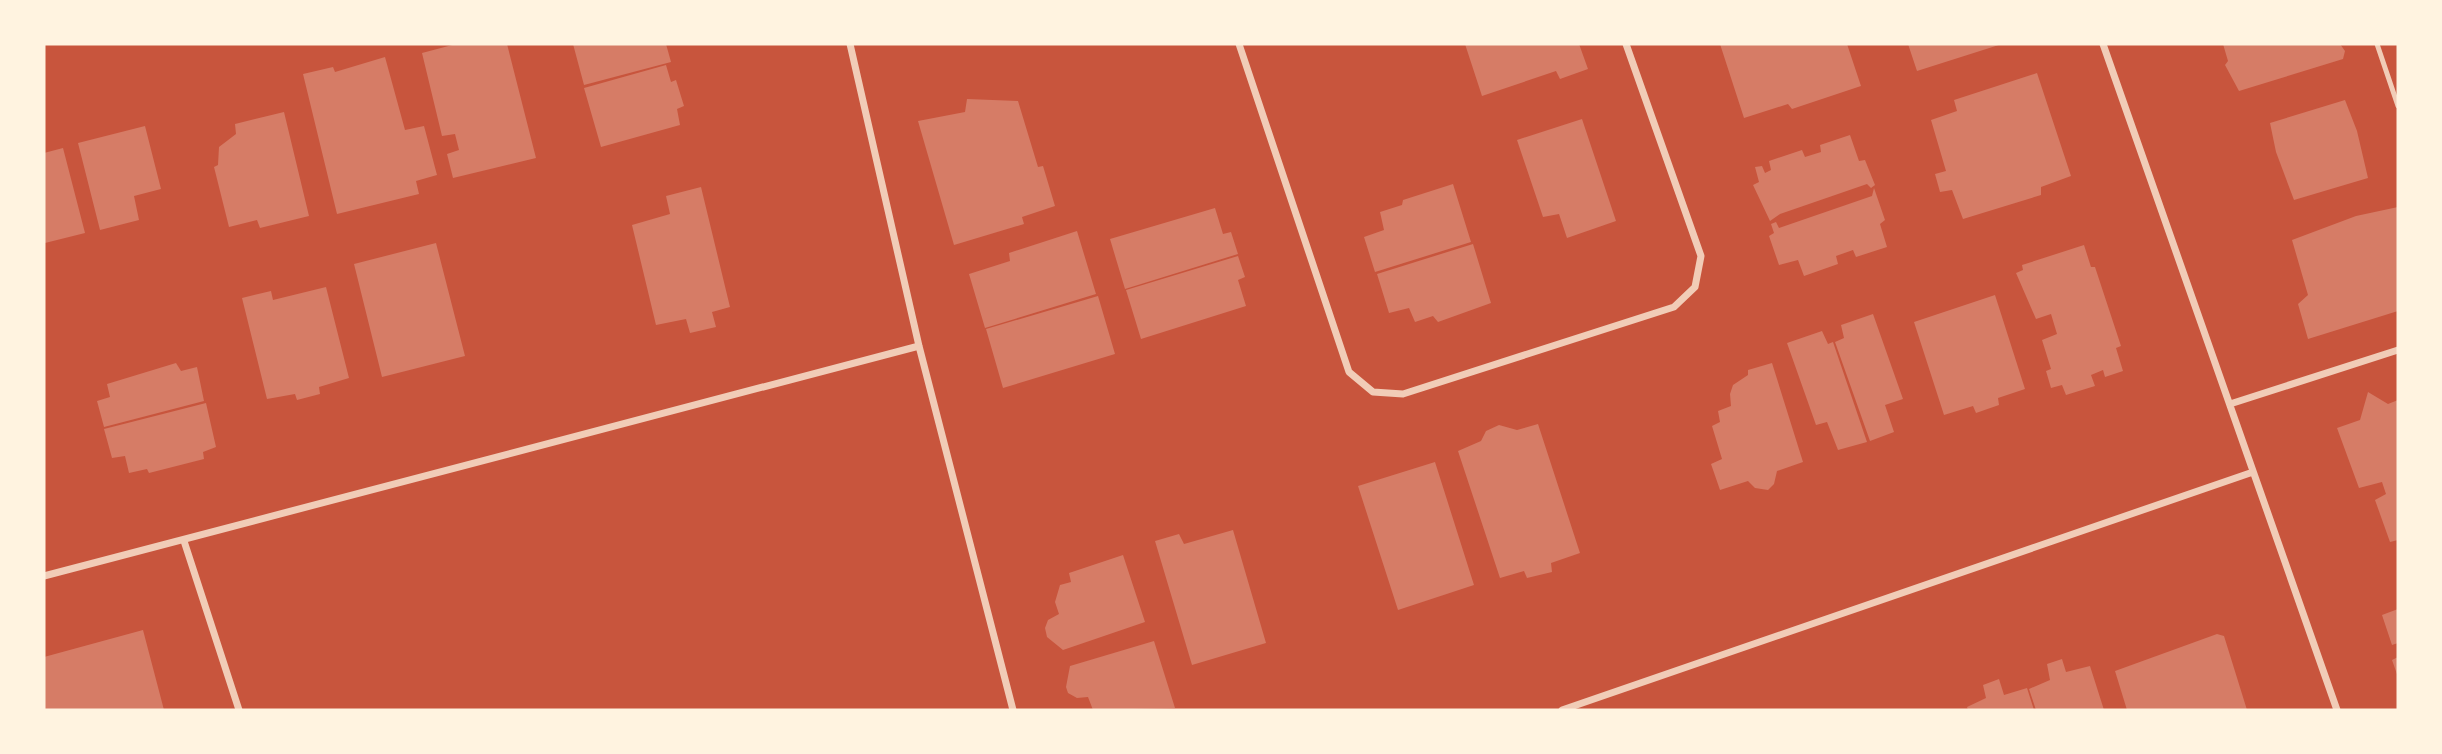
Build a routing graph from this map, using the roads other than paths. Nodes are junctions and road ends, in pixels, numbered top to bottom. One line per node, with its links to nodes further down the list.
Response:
1 (850, 44): 7 (street)
2 (1239, 44): 3 (street)
3 (1626, 44)
4 (2103, 44): 9 (street)
5 (2377, 44): 6 (lane)
6 (2398, 106)
7 (919, 345): 11 (street); 14 (street)
8 (2398, 350): 9 (street)
9 (2230, 404): 10 (street)
10 (2253, 472): 15 (street); 16 (street)
11 (184, 541): 12 (street); 13 (street)
12 (44, 576)
13 (239, 710)
14 (1013, 710)
15 (1562, 710)
16 (2337, 710)

